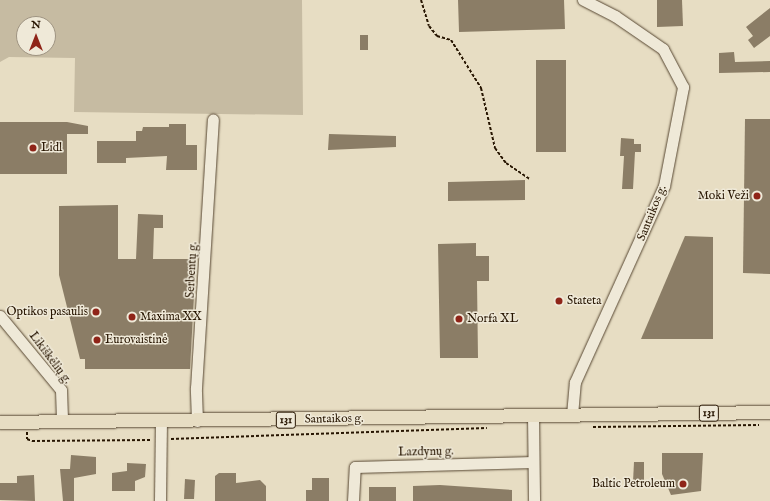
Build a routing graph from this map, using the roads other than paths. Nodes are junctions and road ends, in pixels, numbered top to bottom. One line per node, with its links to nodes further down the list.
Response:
1 (583, 0): 5 (street, Santaikos g.)
2 (213, 120): 8 (street, Serbentų g.)
3 (0, 316): 10 (street, Likiškėlių g.)
4 (770, 412): 5 (main road, Santaikos g. / 131)
5 (572, 415): 6 (main road, Santaikos g. / 131)
6 (533, 416): 8 (main road, Santaikos g. / 131); 11 (street)
7 (161, 421): 8 (main road, Santaikos g. / 131); 10 (main road, Santaikos g. / 131); 12 (street)
8 (197, 421)
9 (0, 422): 10 (main road, Santaikos g. / 131)
10 (62, 422)
11 (533, 462): 13 (street, Lazdynų g.); 14 (street)
12 (160, 501)
13 (353, 501)
14 (534, 501)

